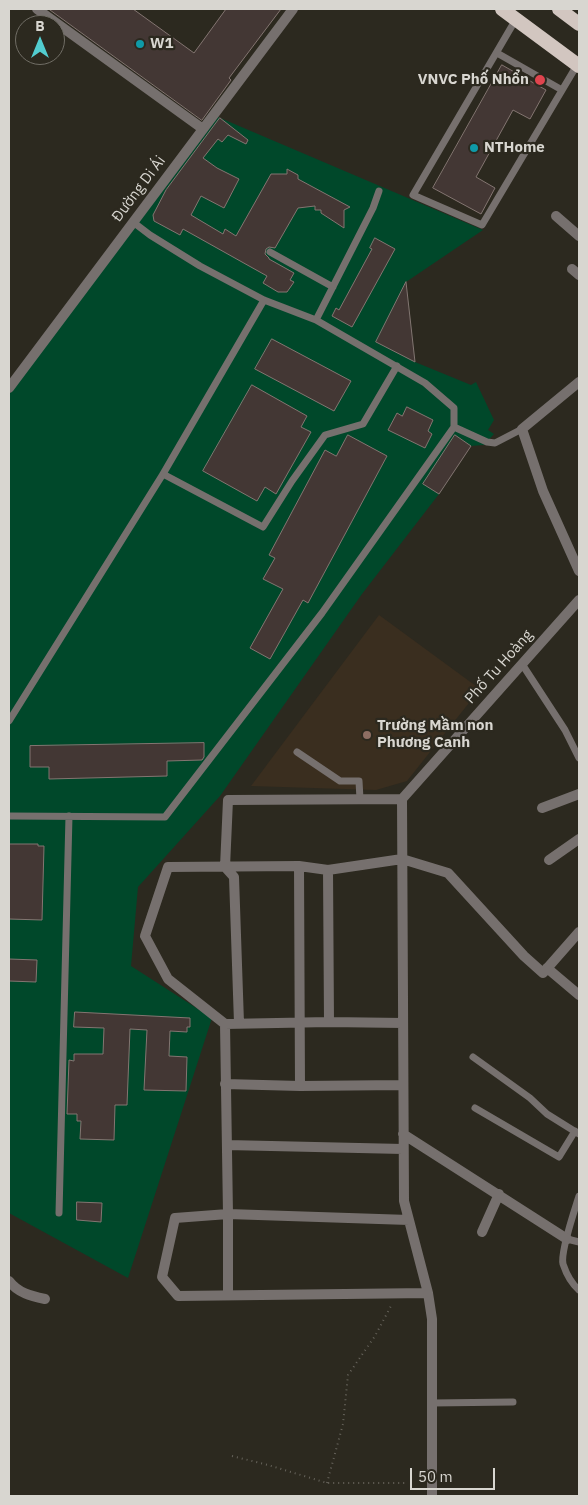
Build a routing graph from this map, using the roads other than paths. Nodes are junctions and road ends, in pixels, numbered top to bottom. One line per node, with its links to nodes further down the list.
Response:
1 (37, 9): 10 (street)
2 (292, 9): 10 (street, Đường Di Ái)
3 (502, 9): 5 (highway)
4 (559, 9): 6 (highway)
5 (516, 19): 7 (lane); 8 (highway)
6 (579, 24)
7 (497, 53): 9 (lane); 9 (lane)
8 (578, 66): 9 (lane)
9 (562, 90)
10 (203, 129): 13 (street, Đường Di Ái)
11 (379, 191): 16 (lane)
12 (556, 216): 14 (street)
13 (133, 222): 17 (lane); 21 (street, Đường Di Ái)
14 (579, 236)
15 (270, 252): 16 (lane)
16 (333, 287): 18 (lane)
17 (264, 300): 18 (lane); 24 (lane)
18 (316, 320): 19 (lane)
19 (397, 366): 22 (lane); 24 (lane)
20 (579, 382): 23 (street)
21 (9, 388)
22 (454, 427): 23 (lane); 36 (lane)
23 (522, 429): 25 (street)
24 (163, 474): 28 (lane)
25 (579, 571)
26 (579, 600): 27 (street, Phố Tu Hoàng)
27 (522, 664): 30 (lane); 33 (street, Phố Tu Hoàng)
28 (9, 721)
29 (297, 752): 32 (lane)
30 (579, 758)
31 (579, 794): 34 (street)
32 (360, 799): 33 (street); 41 (street)
33 (402, 799): 38 (street)
34 (542, 808)
35 (9, 816): 36 (lane)
36 (69, 816): 62 (lane)
37 (579, 839): 39 (street)
38 (402, 859): 42 (street); 44 (street); 49 (street)
39 (549, 860)
40 (299, 866): 41 (street); 42 (street); 46 (street)
41 (225, 867): 48 (street); 50 (street)
42 (328, 870): 47 (street)
43 (579, 932): 44 (street)
44 (547, 968): 45 (street)
45 (579, 994)
46 (300, 1022): 47 (street); 48 (street); 54 (street)
47 (329, 1022): 49 (street)
48 (239, 1023): 50 (street)
49 (404, 1023): 53 (street)
50 (225, 1024): 52 (street)
51 (472, 1057): 56 (lane)
52 (225, 1084): 54 (street); 58 (street)
53 (402, 1085): 54 (street); 57 (street)
54 (300, 1086)
55 (475, 1108): 56 (lane)
56 (577, 1132)
57 (404, 1134): 59 (street); 60 (street)
58 (227, 1146): 59 (street); 63 (street)
59 (403, 1149): 64 (street)
60 (499, 1194): 65 (street); 66 (street)
61 (579, 1196): 66 (lane)
62 (59, 1213)
63 (228, 1214): 64 (street); 71 (street); 71 (street)
64 (409, 1220): 70 (street)
65 (482, 1232)
66 (567, 1238): 67 (lane); 69 (lane)
67 (579, 1242)
68 (9, 1282): 72 (street)
69 (579, 1290)
70 (428, 1293): 71 (street); 74 (street)
71 (228, 1295)
72 (45, 1299)
73 (513, 1402): 74 (lane)
74 (432, 1403): 75 (street)
75 (432, 1496)

